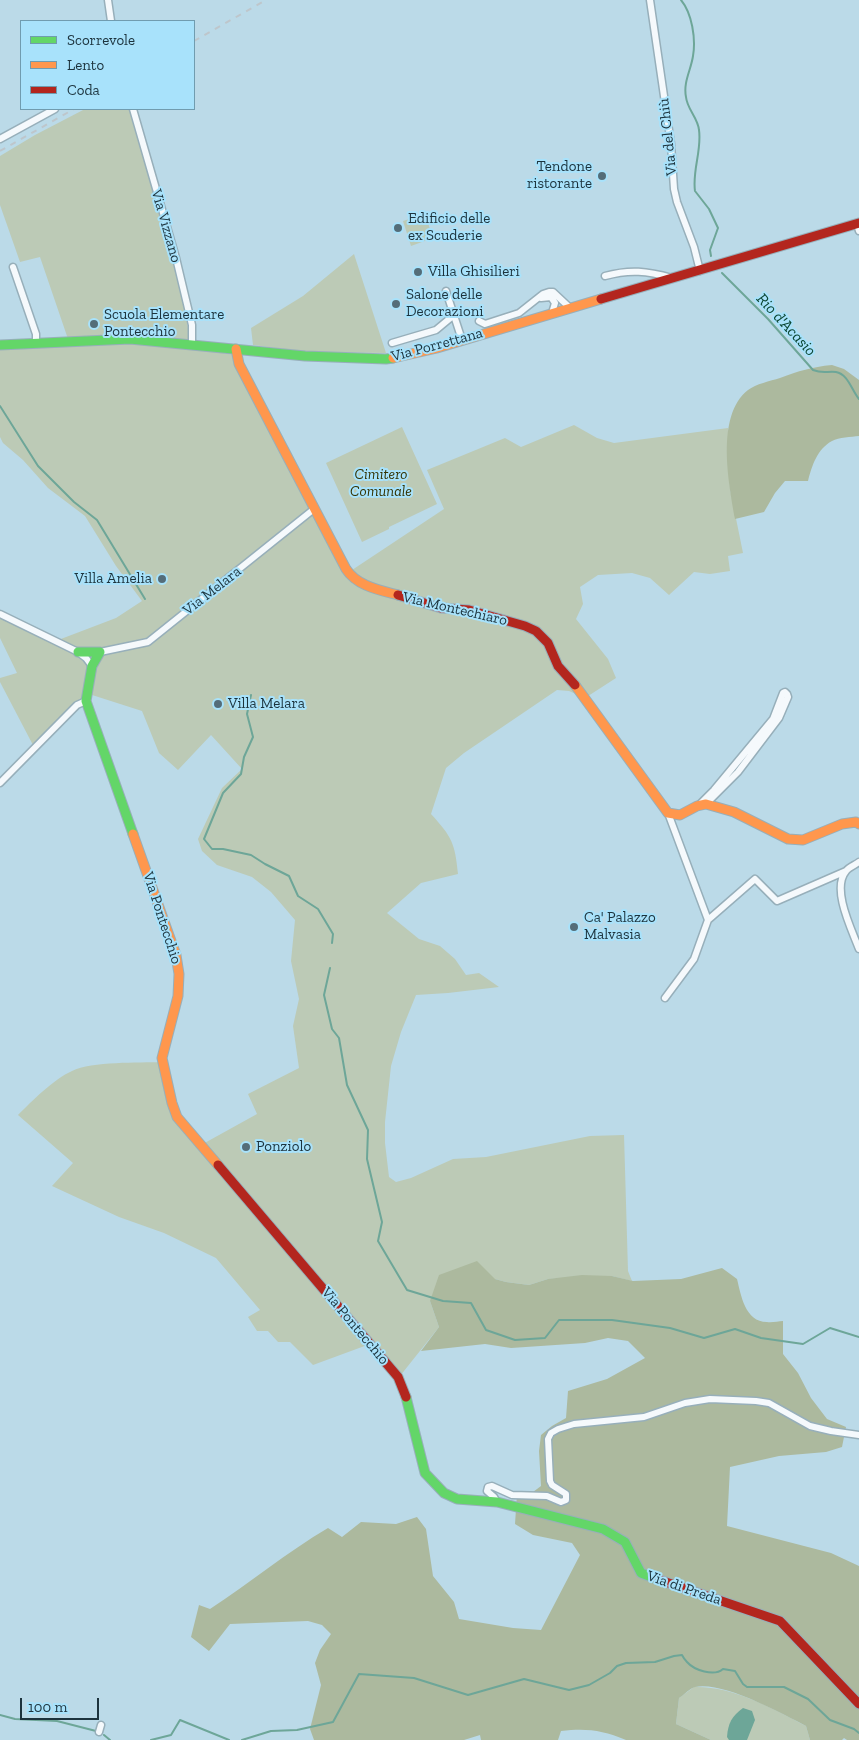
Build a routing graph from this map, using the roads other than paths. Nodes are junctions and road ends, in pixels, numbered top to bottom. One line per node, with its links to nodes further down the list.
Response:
1 (108, 0): 3 (street)
2 (650, 0): 9 (street, Via del Chiù)
3 (112, 20)
4 (54, 110): 6 (street)
5 (133, 110): 21 (street, Via Vizzano)
6 (0, 139)
7 (858, 226): 9 (street, Via Porrettana)
8 (13, 267): 19 (street)
9 (700, 271): 11 (street, Via Porrettana)
10 (604, 276): 11 (street)
11 (673, 278): 14 (street, Via Porrettana)
12 (446, 291): 16 (street)
13 (536, 300): 14 (street); 15 (street); 17 (street)
14 (569, 307): 15 (street, Via Porrettana)
15 (556, 309): 18 (street, Via Porrettana)
16 (454, 315): 18 (street); 22 (street)
17 (479, 321)
18 (462, 340): 23 (street, Via Porrettana)
19 (36, 342): 20 (street, Via Porrettana); 21 (street, Via Porrettana)
20 (0, 344)
21 (192, 344): 23 (street, Via Porrettana)
22 (392, 344)
23 (236, 349): 24 (street, Via Montechiaro)
24 (314, 509): 27 (street, Via Melara); 32 (street, Via Montechiaro)
25 (0, 614): 26 (street)
26 (78, 652): 27 (street); 28 (street)
27 (100, 652): 28 (street)
28 (92, 666): 29 (street, Via Pontecchio)
29 (86, 701): 30 (street); 40 (street, Via Pontecchio)
30 (0, 783)
31 (702, 805): 31 (street); 32 (street); 33 (street)
32 (668, 813): 36 (street)
33 (859, 824)
34 (859, 862): 35 (street)
35 (846, 871): 36 (street); 37 (street)
36 (708, 920): 38 (street)
37 (859, 949)
38 (665, 998)
39 (859, 1435): 40 (street)
40 (496, 1502): 41 (street, Via di Preda)
41 (859, 1704)
42 (101, 1725): 43 (street)
43 (99, 1732)

